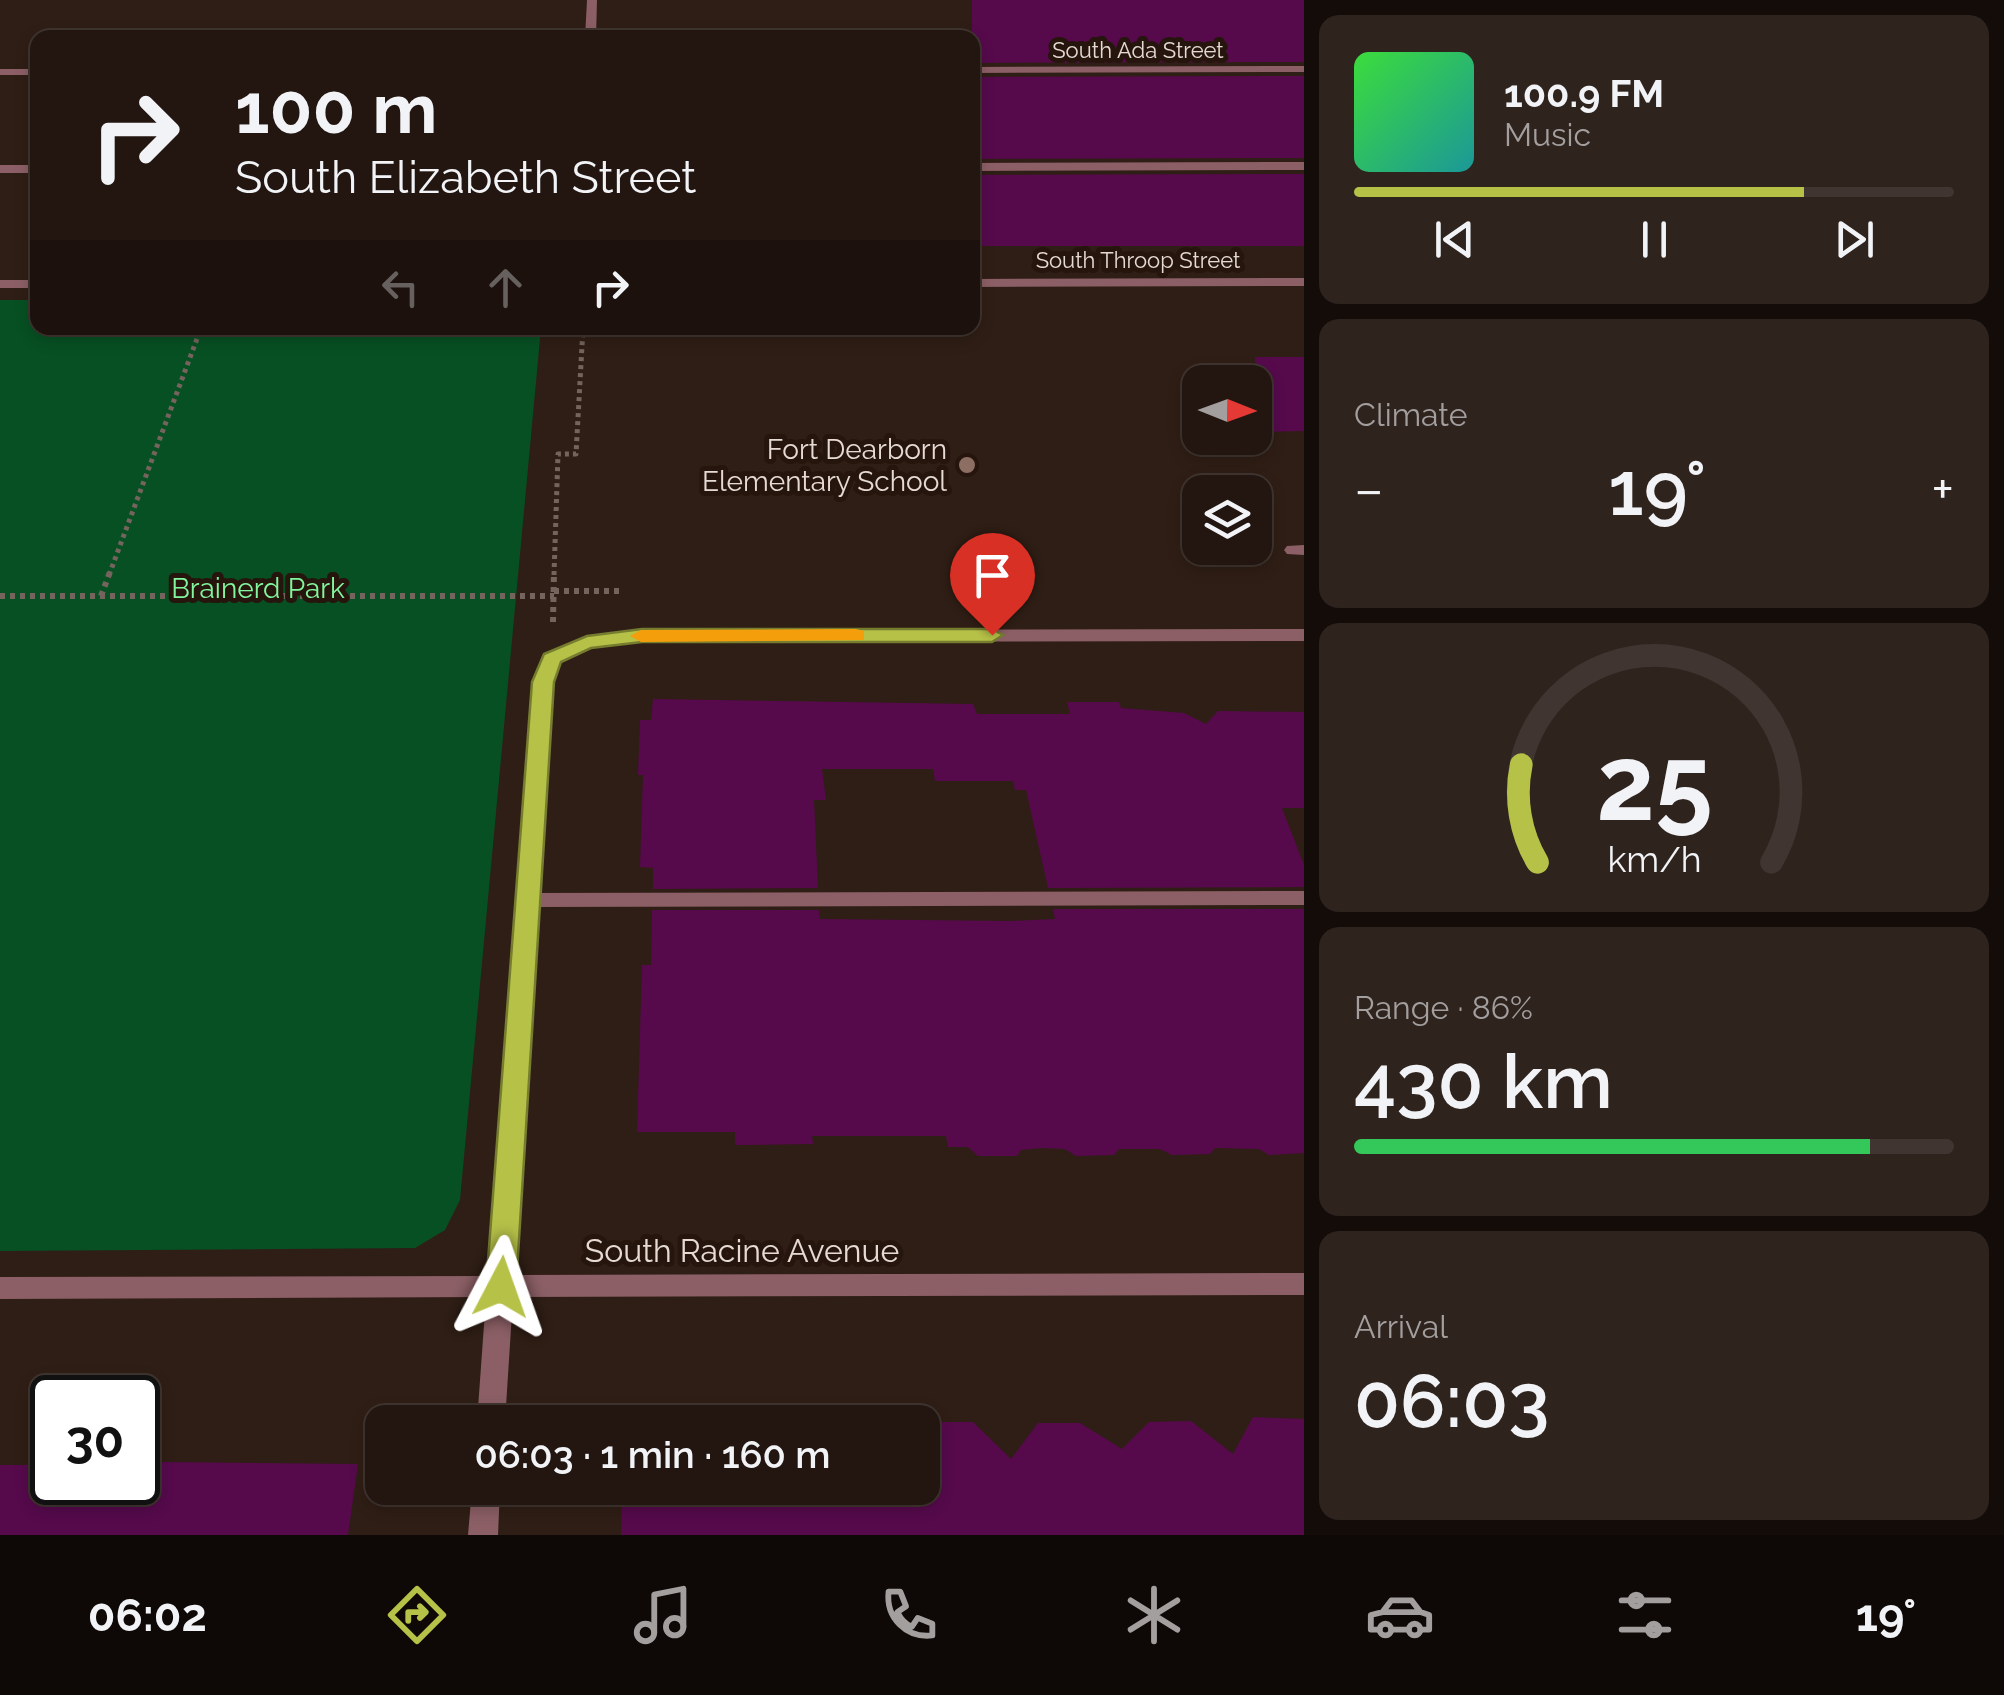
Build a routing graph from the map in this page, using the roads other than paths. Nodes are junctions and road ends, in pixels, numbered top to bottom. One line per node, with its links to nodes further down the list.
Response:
1 (592, 0): 2 (street)
2 (590, 30)
3 (1304, 69): 4 (street, South Ada Street)
4 (980, 70)
5 (0, 72): 6 (street)
6 (30, 72)
7 (1304, 166): 8 (street)
8 (980, 167)
9 (0, 168): 10 (street)
10 (30, 168)
11 (1304, 282): 12 (street, South Throop Street)
12 (980, 283)
13 (0, 284): 14 (street)
14 (30, 284)
15 (1304, 635): 17 (street)
16 (1304, 898): 17 (street)
17 (528, 900): 19 (street)
18 (1304, 1284): 19 (street, South Racine Avenue)
19 (501, 1287): 20 (street, South Racine Avenue); 21 (street)
20 (0, 1288)
21 (492, 1405)
22 (485, 1505): 23 (street)
23 (483, 1535)

